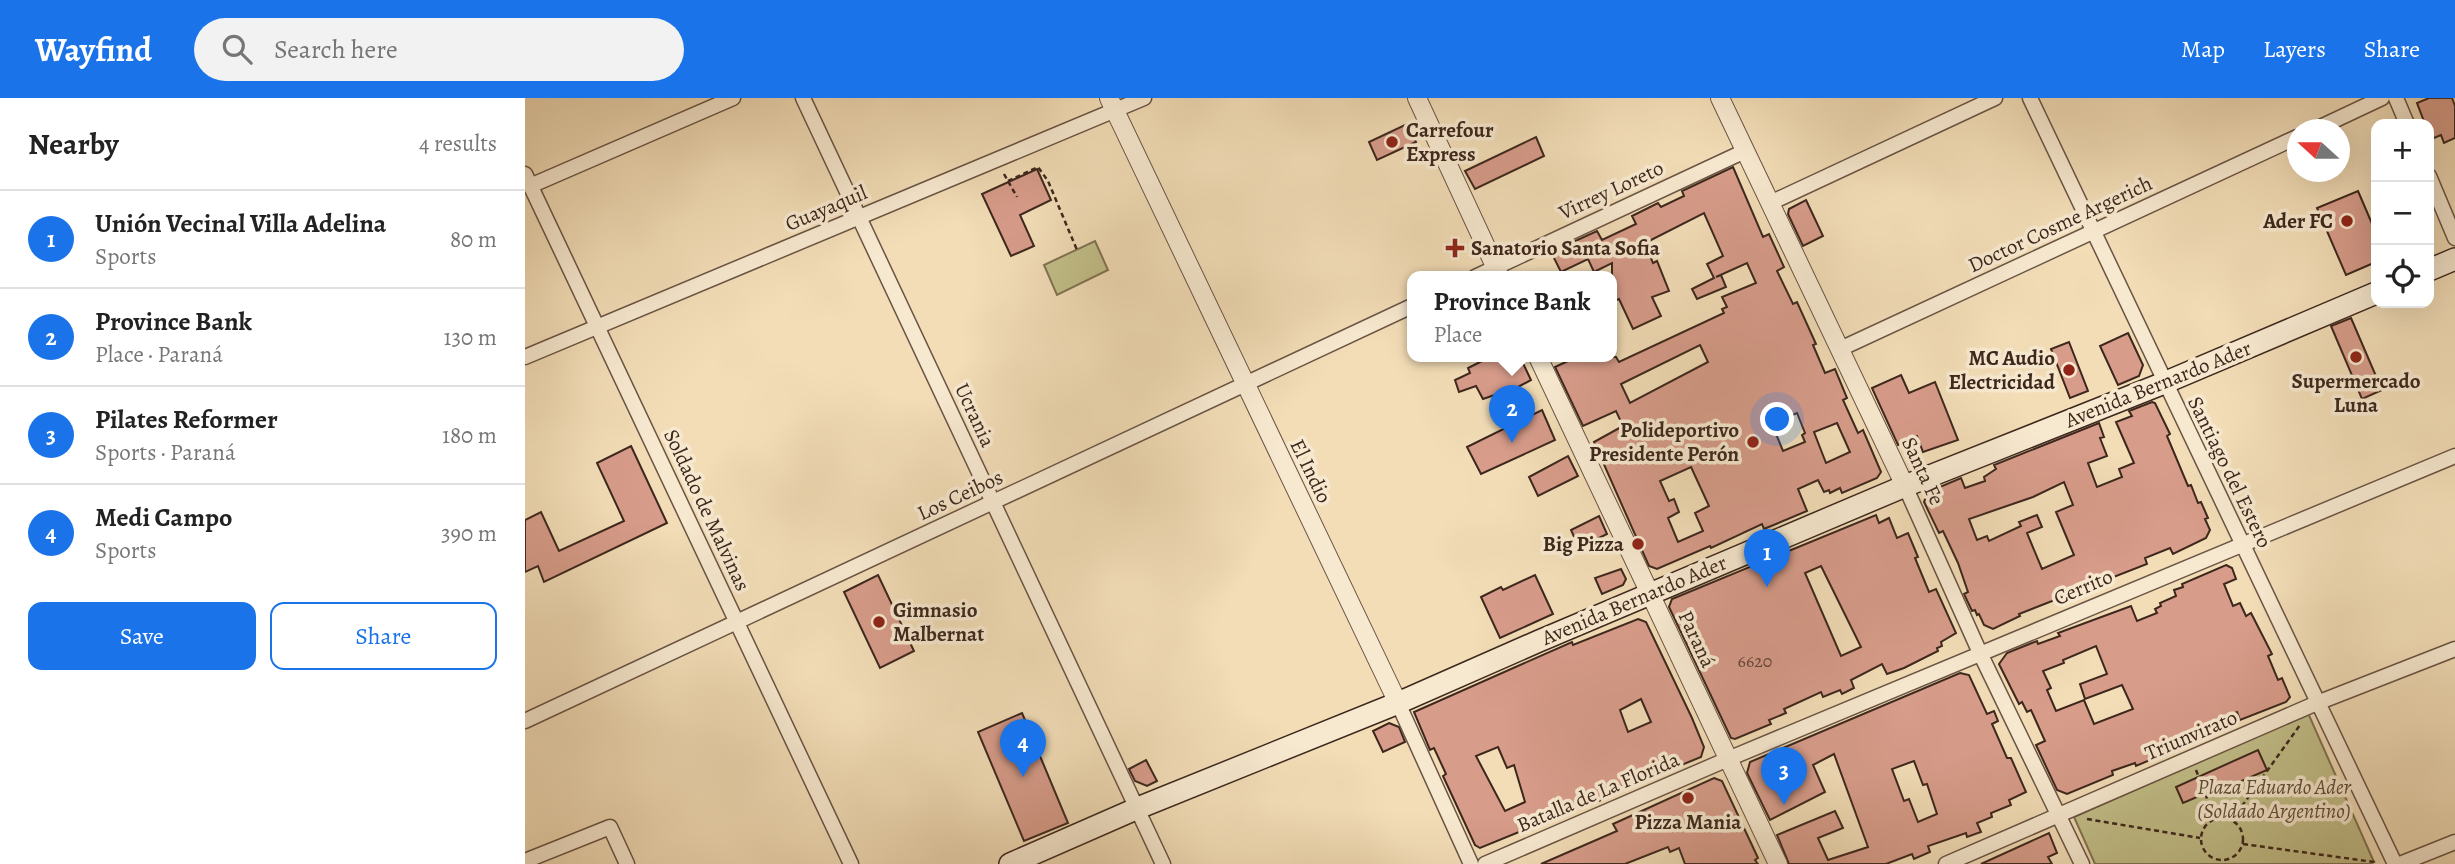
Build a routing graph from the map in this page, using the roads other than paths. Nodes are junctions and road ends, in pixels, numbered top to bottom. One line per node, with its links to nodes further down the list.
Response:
1 (733, 98): 15 (street)
2 (803, 98): 18 (street, Ucrania)
3 (1144, 98): 10 (street, Guayaquil)
4 (1417, 98): 23 (street)
5 (1720, 98): 14 (street, Santa Fe)
6 (1995, 98): 17 (street)
7 (2030, 98): 19 (street, Santiago del Estero)
8 (2382, 98): 11 (street)
9 (2396, 98): 12 (street)
10 (1112, 104): 18 (street, Guayaquil); 32 (street, El Indio)
11 (2337, 119)
12 (2405, 119)
13 (2287, 142): 19 (street, Doctor Cosme Argerich)
14 (1745, 151): 17 (street, Santa Fe); 24 (street, Virrey Loreto)
15 (528, 180): 27 (street, Soldado de Malvinas)
16 (2432, 182): 20 (street)
17 (1770, 203): 28 (street, Santa Fe)
18 (859, 217): 27 (street, Guayaquil); 35 (street, Ucrania)
19 (2092, 232): 28 (street, Doctor Cosme Argerich); 31 (street, Santiago del Estero)
20 (2455, 238)
21 (2455, 259): 22 (main road)
22 (2434, 268)
23 (1497, 271)
24 (1499, 271)
25 (2371, 295): 31 (main road, Avenida Bernardo Ader)
26 (1407, 308): 32 (street, Los Ceibos)
27 (597, 327): 29 (street, Guayaquil); 38 (street, Soldado de Malvinas)
28 (1840, 349): 34 (street, Santa Fe)
29 (525, 357)
30 (1540, 362): 37 (street, Paraná)
31 (2164, 383): 34 (main road, Avenida Bernardo Ader); 36 (street, Santiago del Estero)
32 (1244, 385): 35 (street, Los Ceibos); 41 (street, El Indio)
33 (2455, 456): 36 (street, Cerrito)
34 (1905, 486): 37 (main road, Avenida Bernardo Ader); 40 (street, Santa Fe)
35 (993, 502): 38 (street, Los Ceibos); 45 (street, Ucrania)
36 (2241, 544): 40 (street, Cerrito); 42 (street, Santiago del Estero)
37 (1650, 593): 41 (main road, Avenida Bernardo Ader); 44 (street, Paraná)
38 (736, 622): 43 (street, Los Ceibos); 50 (street, Soldado de Malvinas)
39 (2455, 649): 42 (street, Triunvirato)
40 (1980, 653): 44 (street, Cerrito); 46 (street, Santa Fe)
41 (1398, 703): 45 (main road, Avenida Bernardo Ader); 53 (street, El Indio)
42 (2312, 705): 46 (street, Triunvirato); 58 (street, Santiago del Estero)
43 (525, 721)
44 (1728, 759): 54 (street, Batalla de La Florida); 55 (street, Paraná)
45 (1138, 808): 51 (main road, Avenida Bernardo Ader); 52 (street, Ucrania)
46 (2065, 813): 56 (street, Triunvirato); 57 (street, Santa Fe)
47 (2455, 842): 58 (street)
48 (525, 861): 49 (street)
49 (627, 864)
50 (851, 864)
51 (1010, 864)
52 (1163, 864)
53 (1471, 864)
54 (1485, 864)
55 (1778, 864)
56 (1946, 864)
57 (2082, 864)
58 (2397, 864)

